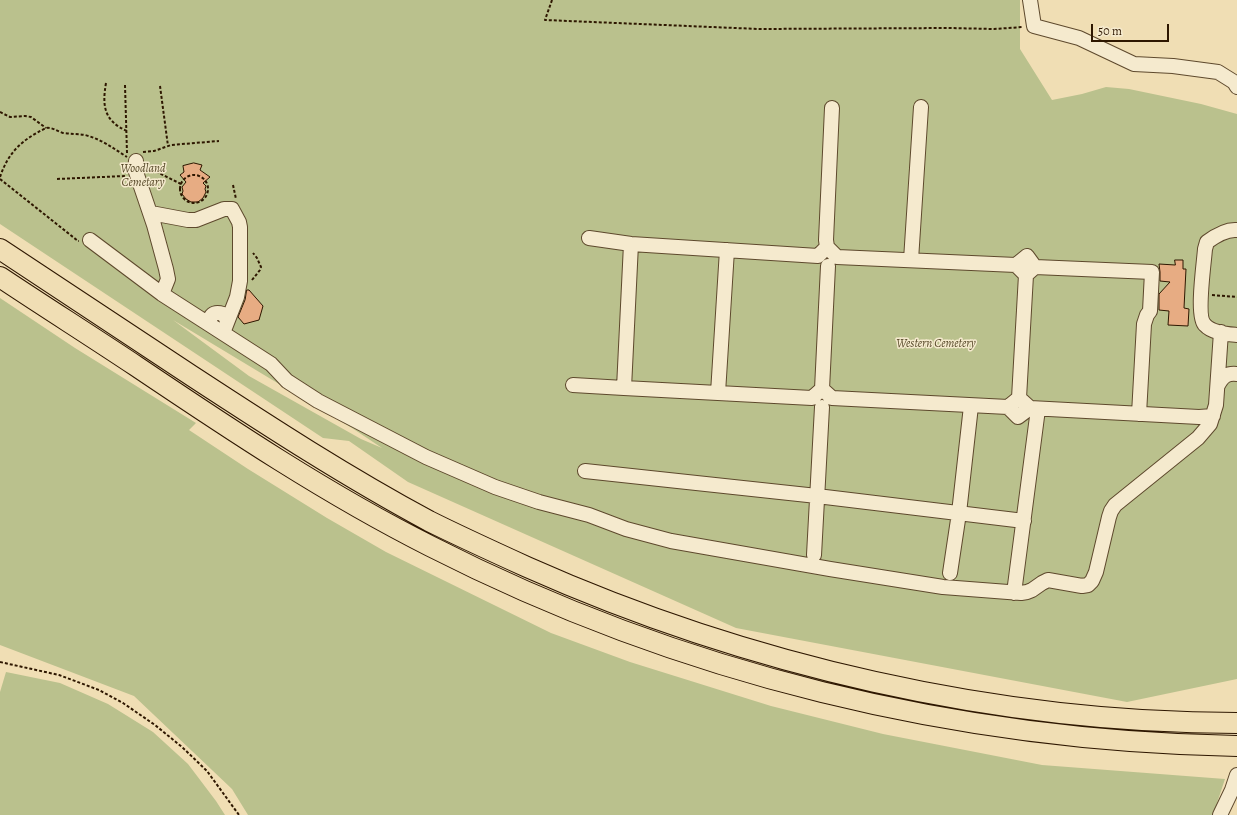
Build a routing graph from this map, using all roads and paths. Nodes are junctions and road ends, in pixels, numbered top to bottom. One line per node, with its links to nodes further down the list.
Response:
1 (552, 0): 3 (path)
2 (1030, 0): 3 (street)
3 (1034, 26): 7 (street)
4 (106, 83): 12 (path)
5 (125, 85): 12 (path)
6 (160, 86): 14 (path)
7 (1237, 87)
8 (920, 107): 28 (street)
9 (832, 108): 27 (street)
10 (0, 112): 11 (path)
11 (46, 128): 15 (path); 17 (path)
12 (127, 131): 15 (path)
13 (219, 141): 14 (path)
14 (168, 146): 15 (path)
15 (135, 157): 16 (street); 19 (path)
16 (138, 175): 18 (path); 20 (street)
17 (0, 178): 23 (path)
18 (57, 179)
19 (181, 184): 19 (path)
20 (151, 213): 32 (street); 35 (street)
21 (1237, 230): 33 (street)
22 (589, 238): 24 (street)
23 (90, 240): 32 (street)
24 (631, 244): 26 (street); 41 (street)
25 (0, 250): 58 (highway)
26 (727, 250): 27 (street); 42 (street)
27 (822, 251): 29 (street)
28 (912, 260): 29 (street); 30 (street)
29 (832, 262): 43 (street)
30 (1026, 269): 44 (street); 48 (street)
31 (0, 277): 59 (highway)
32 (162, 294): 35 (street)
33 (1202, 295): 34 (path); 36 (street)
34 (1237, 297)
35 (225, 327): 56 (street)
36 (1221, 332): 37 (street); 40 (street)
37 (1237, 335)
38 (1237, 374): 40 (street)
39 (573, 385): 41 (street)
40 (1218, 385): 49 (street)
41 (624, 388): 42 (street)
42 (718, 393): 43 (street)
43 (822, 398): 45 (street); 51 (street)
44 (1019, 398): 46 (street); 47 (street)
45 (970, 406): 46 (street); 52 (street)
46 (1008, 408): 47 (street)
47 (1034, 408): 48 (street); 53 (street)
48 (1139, 414): 49 (street)
49 (1213, 416): 56 (street)
50 (585, 471): 51 (street)
51 (817, 496): 52 (street); 54 (street)
52 (959, 513): 53 (street); 55 (street)
53 (1024, 520): 56 (street)
54 (814, 555)
55 (950, 572)
56 (1014, 593)
57 (0, 662): 61 (path)
58 (1237, 722)
59 (1237, 746)
60 (1237, 775): 62 (street)
61 (239, 815)
62 (1220, 815)

